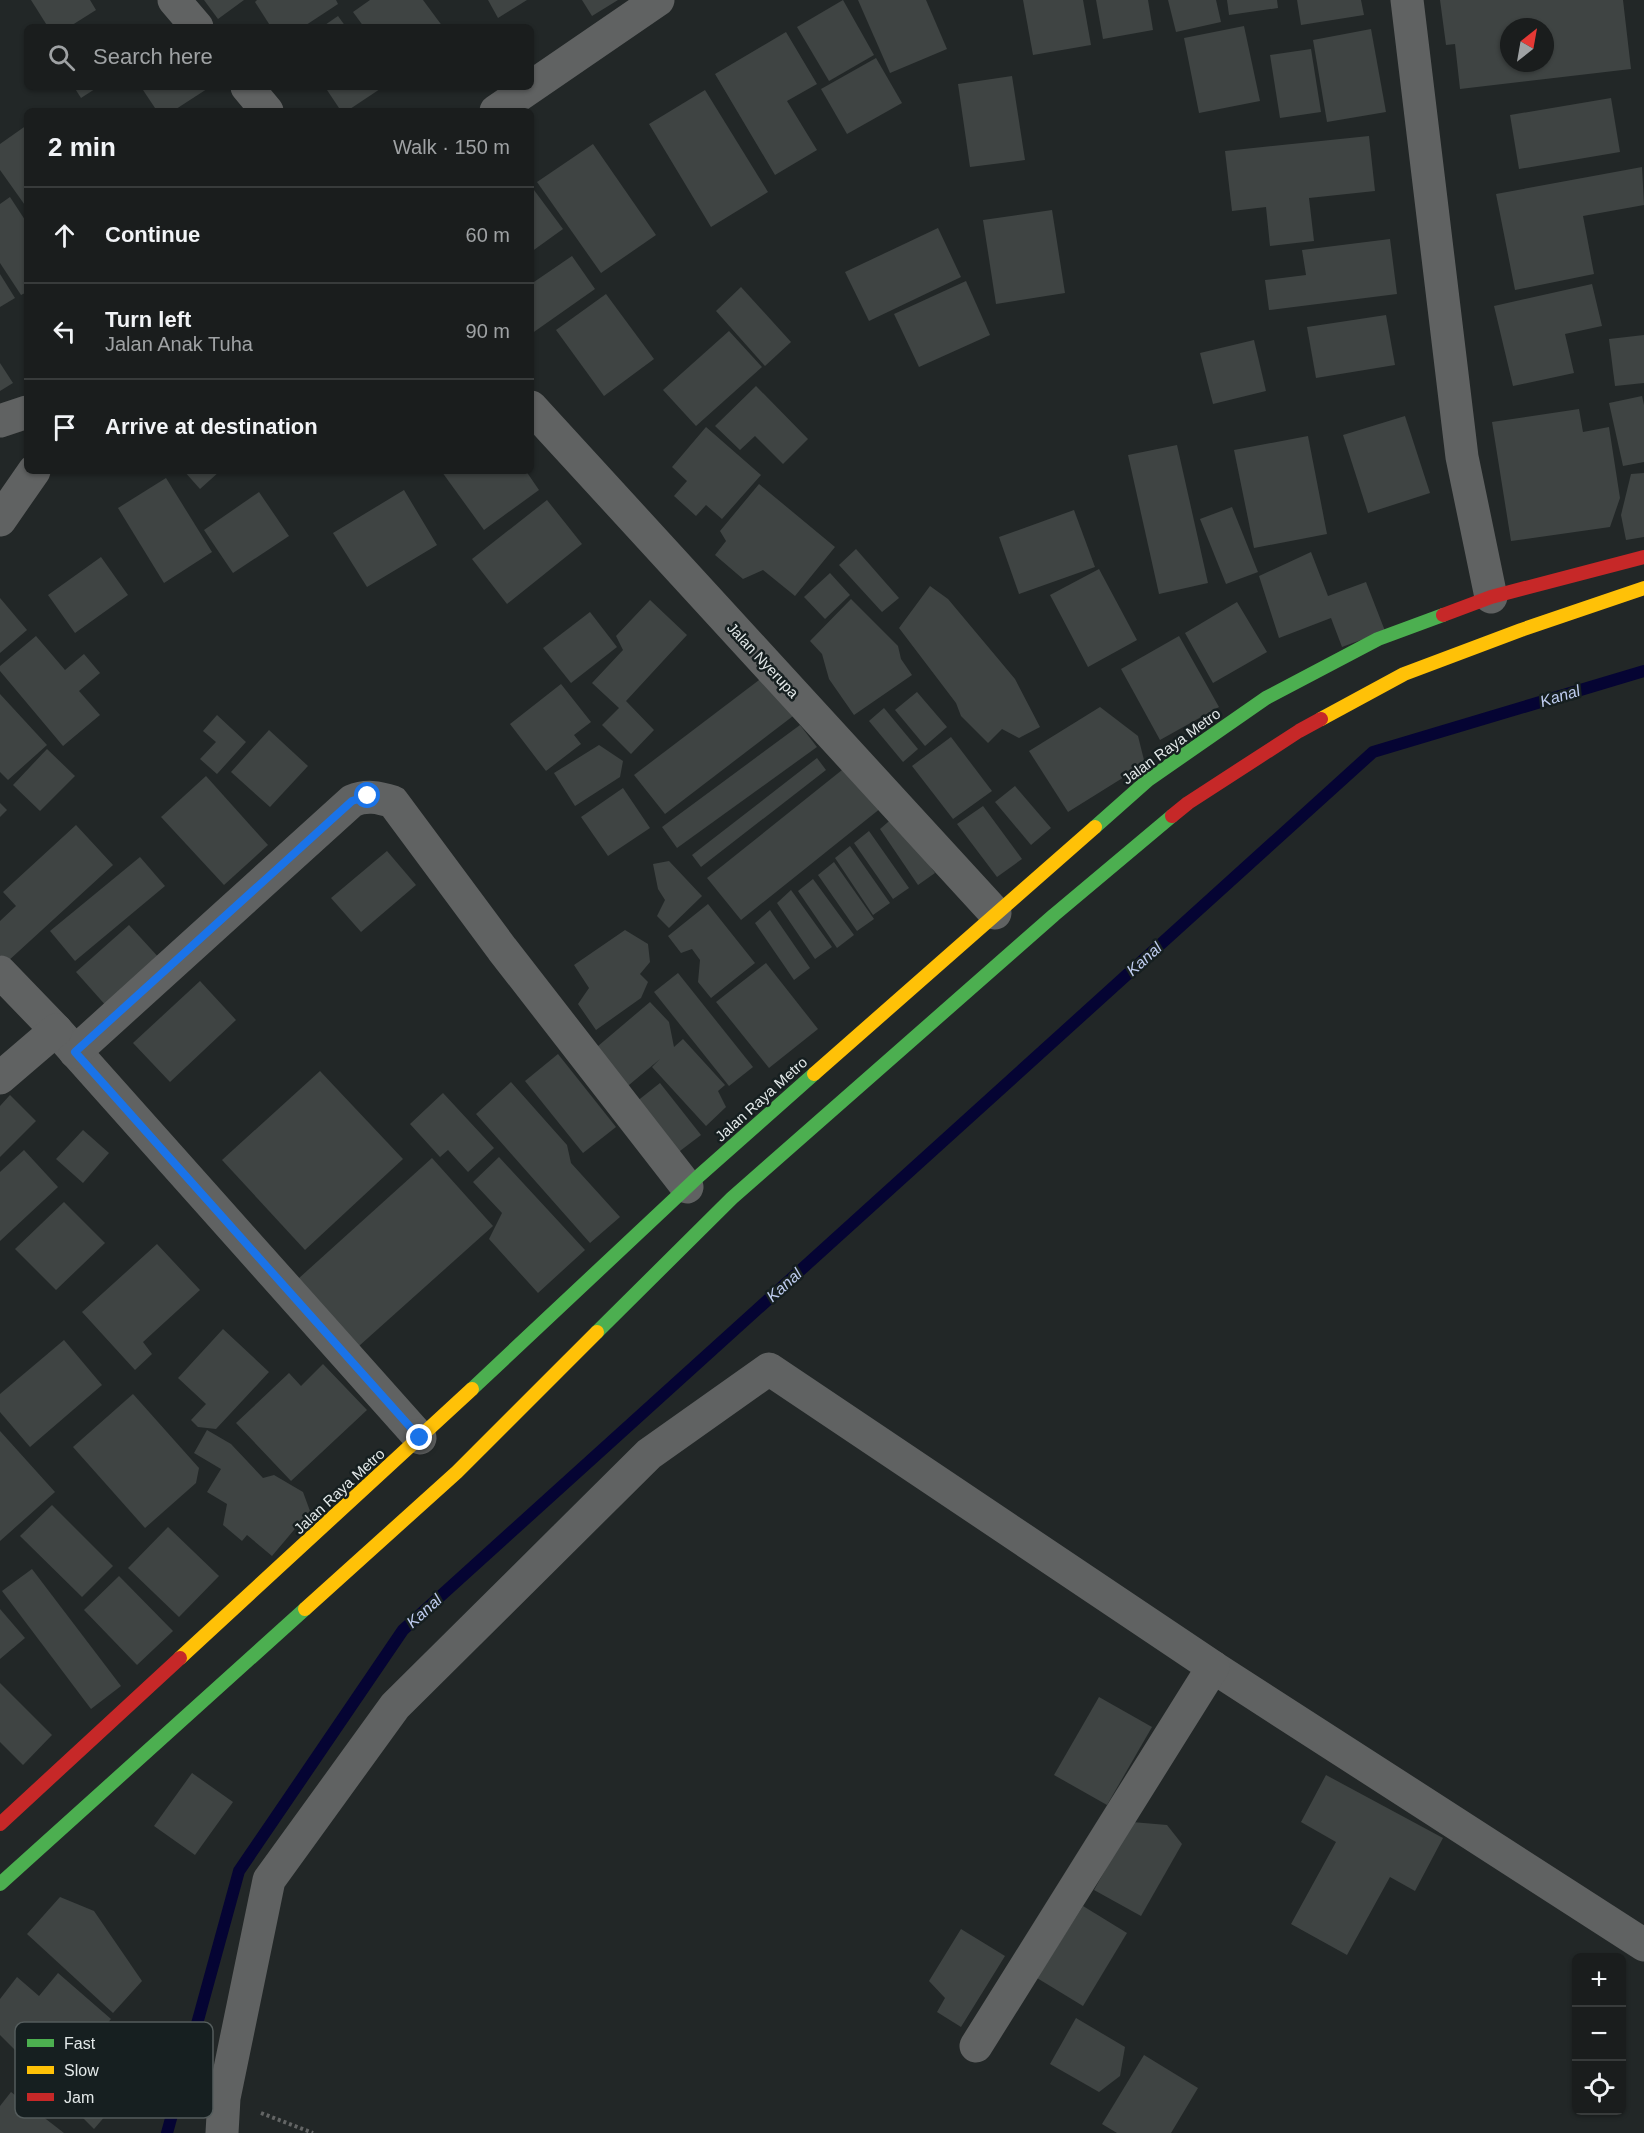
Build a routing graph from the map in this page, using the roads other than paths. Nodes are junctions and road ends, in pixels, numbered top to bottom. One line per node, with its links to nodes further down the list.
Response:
1 (174, 0): 4 (street)
2 (658, 0): 5 (street)
3 (1407, 0): 17 (street)
4 (194, 24)
5 (534, 85)
6 (250, 90): 8 (street)
7 (527, 90): 9 (street)
8 (264, 108)
9 (500, 108)
10 (534, 410): 18 (street, Jalan Nyerupa)
11 (24, 413): 12 (street)
12 (0, 421)
13 (32, 474): 14 (street)
14 (0, 520)
15 (1644, 557): 17 (highway, Jalan Raya Metro)
16 (1644, 588): 26 (highway)
17 (1491, 597): 18 (highway, Jalan Raya Metro)
18 (995, 913): 22 (highway, Jalan Raya Metro)
19 (0, 972): 20 (street)
20 (65, 1041): 21 (street); 22 (street); 23 (street)
21 (0, 1078)
22 (687, 1188): 23 (highway, Jalan Raya Metro)
23 (420, 1438): 25 (highway, Jalan Raya Metro)
24 (1213, 1667): 27 (street); 28 (street); 29 (street)
25 (0, 1824)
26 (0, 1884)
27 (1644, 1945)
28 (976, 2046)
29 (222, 2133)

